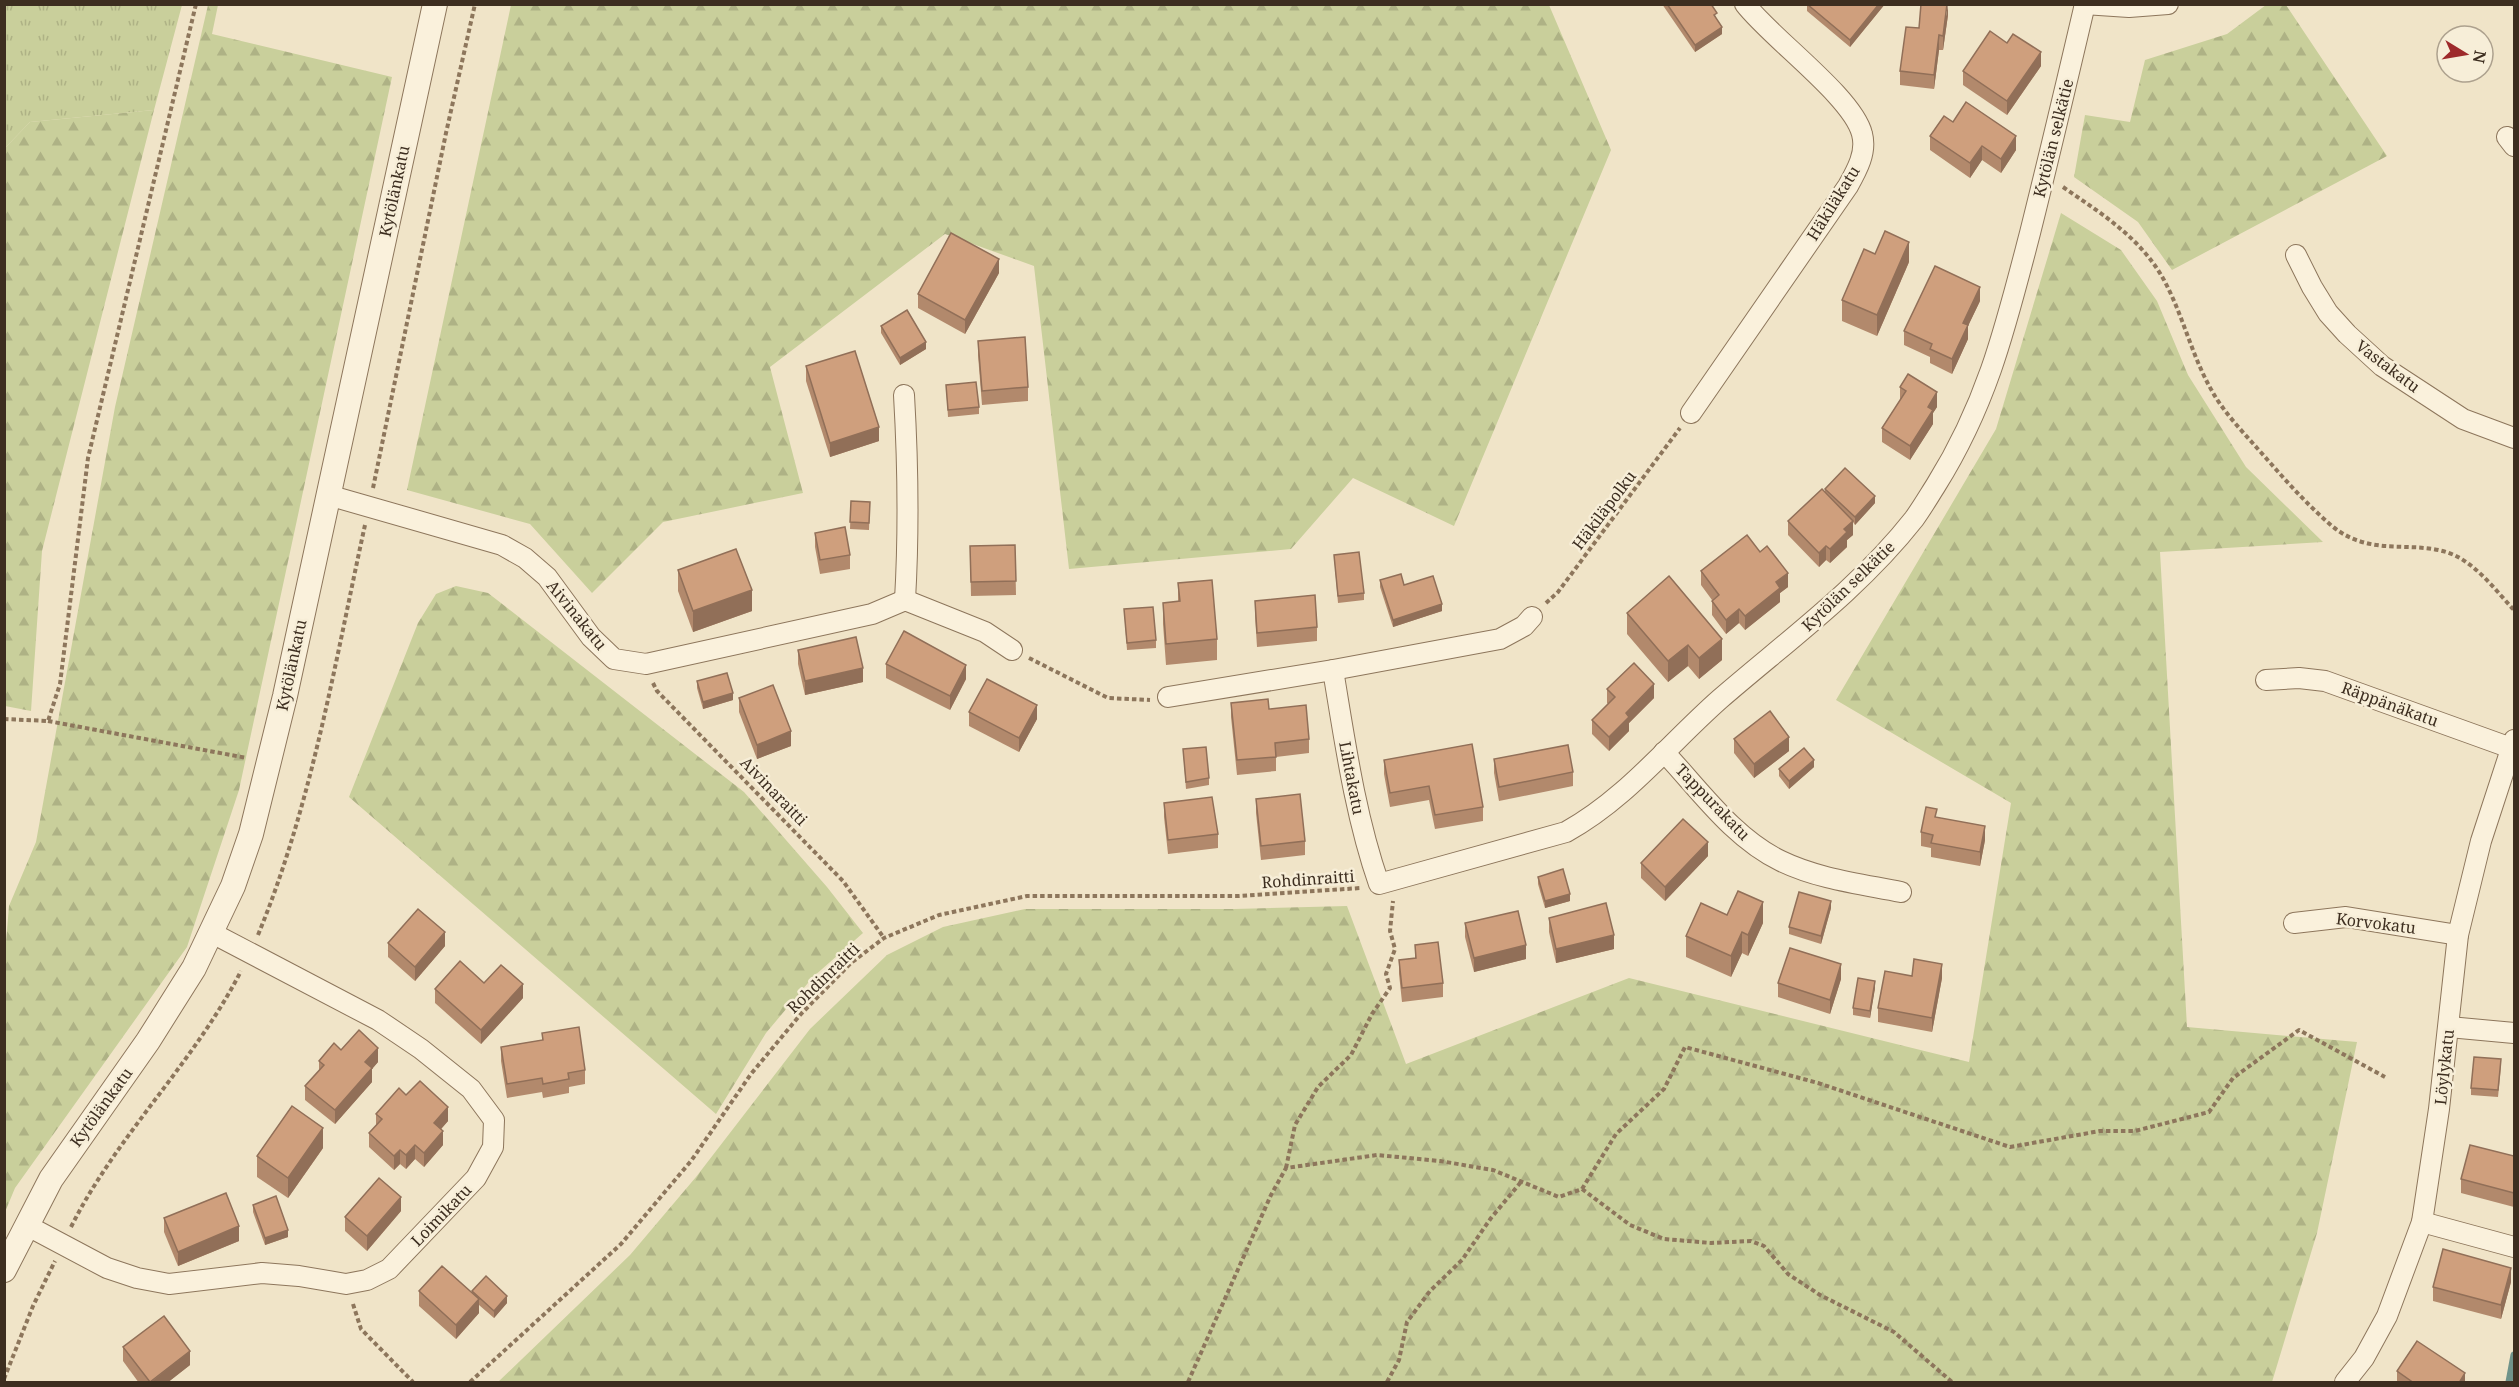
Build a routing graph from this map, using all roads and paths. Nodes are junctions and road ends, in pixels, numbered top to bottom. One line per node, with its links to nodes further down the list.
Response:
1 (196, 4): 21 (path)
2 (435, 4): 11 (street, Kytölänkatu)
3 (1745, 4): 9 (street, Häkiläkatu)
4 (2168, 4): 5 (street)
5 (2085, 5): 6 (street, Kytölän selkätie)
6 (2044, 176): 13 (path); 23 (street, Kytölän selkätie)
7 (2296, 255): 10 (street, Vastakatu)
8 (904, 395): 12 (street)
9 (1691, 413): 14 (path, Häkiläpolku)
10 (2514, 438)
11 (328, 495): 16 (street, Aivinakatu); 24 (street, Kytölänkatu)
12 (905, 600): 15 (street); 16 (street, Aivinakatu)
13 (2514, 610)
14 (1532, 617): 17 (street)
15 (1012, 650): 19 (path)
16 (646, 664): 31 (path, Aivinaraitti)
17 (1333, 670): 19 (street); 25 (street, Lihtakatu)
18 (2266, 680): 22 (street, Räppänäkatu)
19 (1168, 697)
20 (4, 718): 21 (path)
21 (48, 721): 24 (path)
22 (2513, 744): 30 (street, Löylykatu)
23 (1664, 752): 25 (street, Kytölän selkätie); 26 (street, Tappurakatu)
24 (269, 762): 29 (street, Kytölänkatu)
25 (1379, 884): 31 (path, Rohdinraitti)
26 (1901, 892)
27 (1394, 899): 35 (path)
28 (2294, 923): 30 (street, Korvokatu)
29 (212, 933): 39 (street, Kytölänkatu); 42 (street, Loimikatu)
30 (2458, 935): 32 (street, Löylykatu)
31 (884, 938): 44 (path, Rohdinraitti)
32 (2449, 1027): 33 (street); 38 (street, Löylykatu)
33 (2514, 1033)
34 (2385, 1077): 37 (path)
35 (1286, 1168): 36 (path); 45 (path)
36 (1521, 1182): 37 (path); 46 (path)
37 (1582, 1189): 47 (path)
38 (2422, 1222): 40 (street); 48 (street, Löylykatu)
39 (26, 1225): 41 (street, Kytölänkatu); 42 (street, Loimikatu)
40 (2514, 1247)
41 (4, 1270)
42 (346, 1284): 43 (path)
43 (413, 1383)
44 (470, 1383)
45 (1188, 1383)
46 (1387, 1383)
47 (1952, 1383)
48 (2346, 1383)

